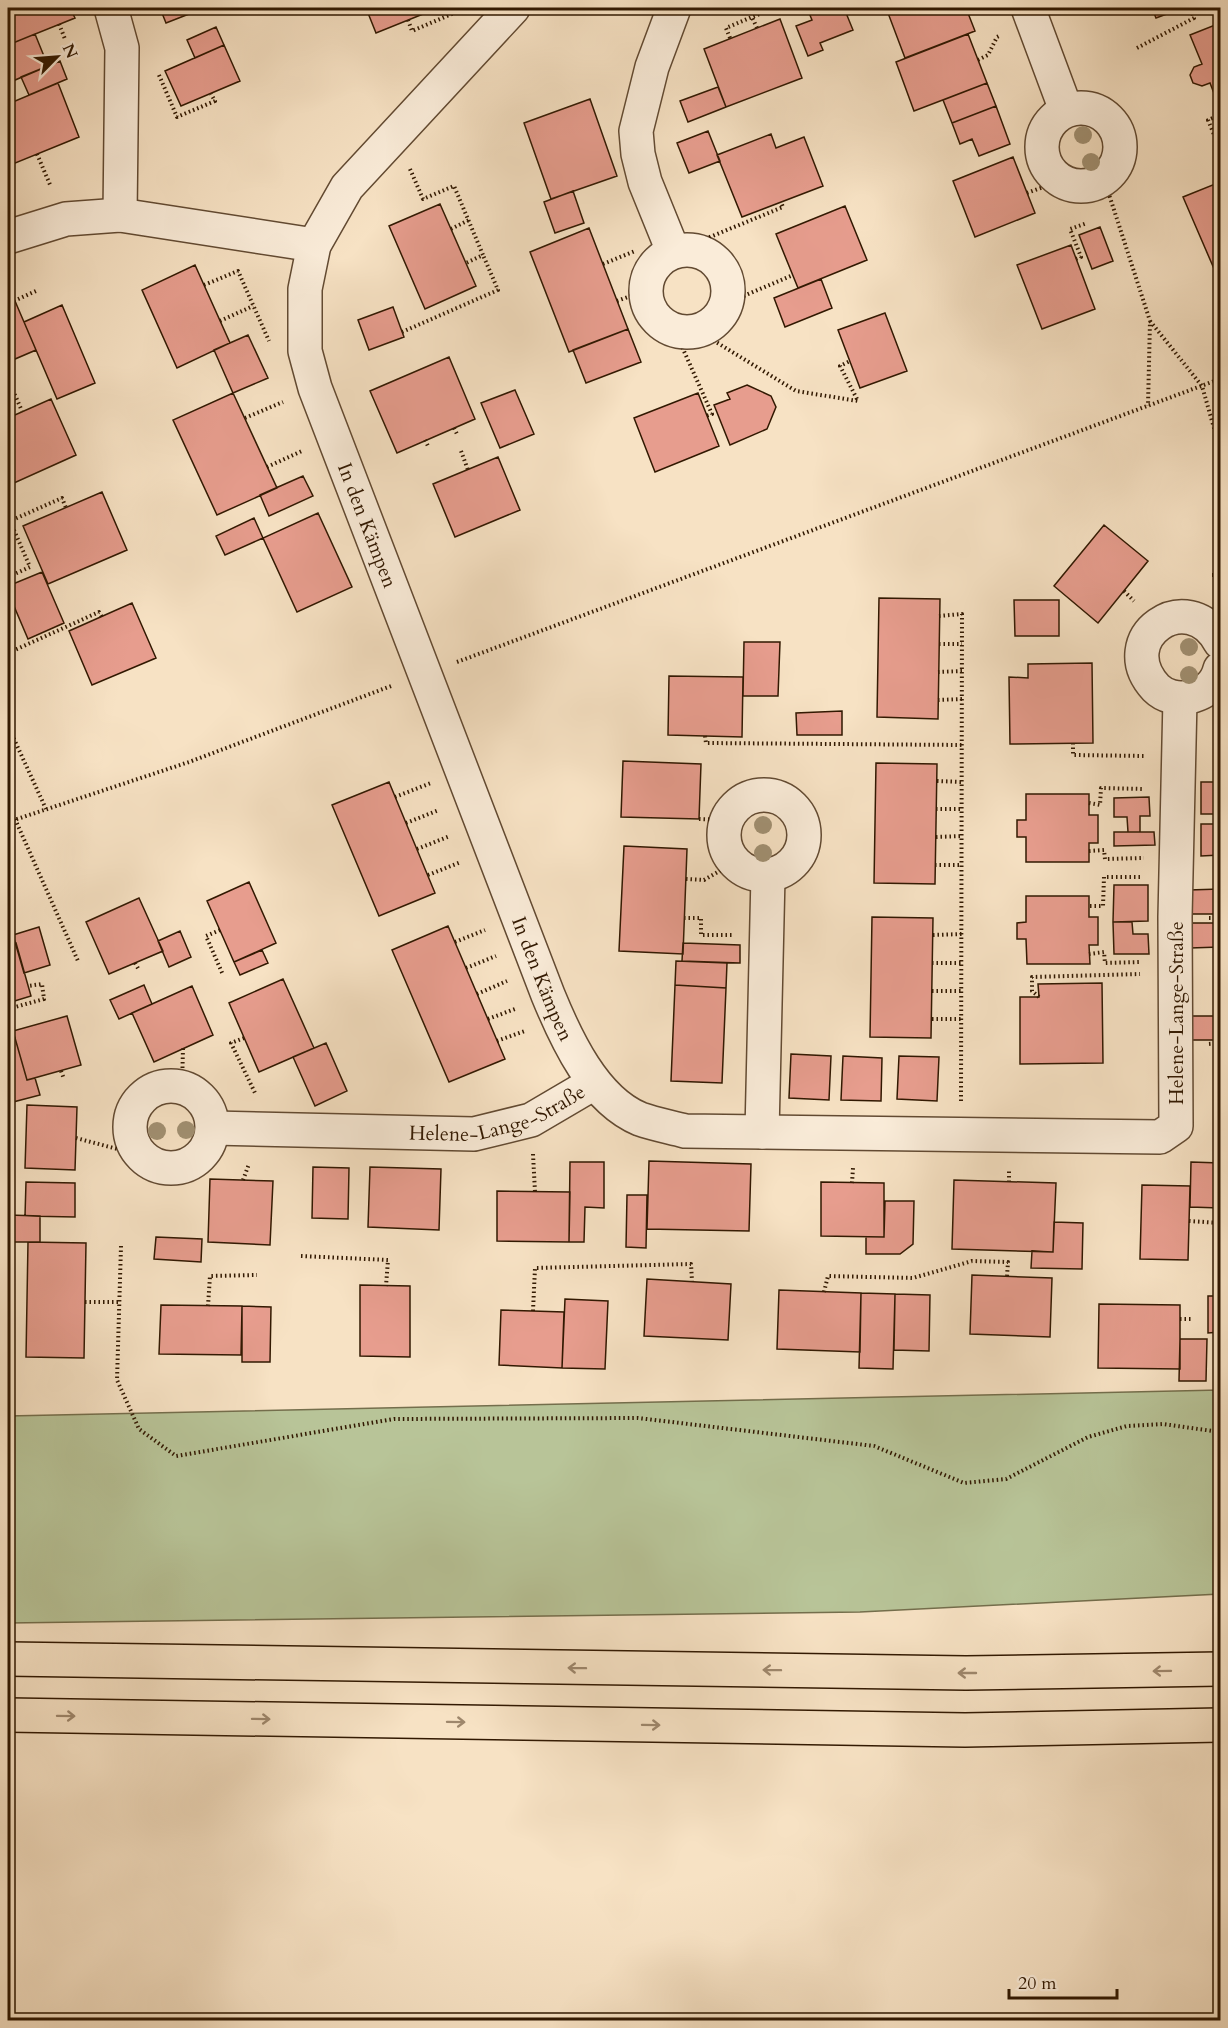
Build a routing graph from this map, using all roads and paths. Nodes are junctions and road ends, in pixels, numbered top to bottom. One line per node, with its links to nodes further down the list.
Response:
1 (111, 8): 25 (street)
2 (468, 8): 9 (path)
3 (513, 8): 19 (street, In den Kämpen)
4 (674, 8): 31 (street)
5 (775, 8): 8 (path)
6 (1028, 8): 17 (street)
7 (1190, 8): 14 (path)
8 (752, 17): 11 (path); 12 (path)
9 (408, 20)
10 (59, 24): 13 (path)
11 (757, 28)
12 (730, 38)
13 (65, 39)
14 (1137, 48)
15 (158, 74): 16 (path)
16 (211, 93)
17 (1066, 110): 21 (street); 22 (street)
18 (1221, 115): 20 (path)
19 (395, 133): 26 (path); 30 (street, In den Kämpen)
20 (1217, 142)
21 (1104, 179): 22 (street); 44 (path)
22 (1060, 181): 23 (path)
23 (1027, 193)
24 (781, 202): 31 (path)
25 (120, 215): 29 (street); 30 (street)
26 (469, 220): 28 (path); 32 (path)
27 (1087, 223): 33 (path)
28 (451, 228)
29 (8, 237)
30 (314, 245): 52 (street, In den Kämpen)
31 (673, 251): 41 (street); 45 (street)
32 (483, 255): 34 (path); 46 (path)
33 (1076, 259)
34 (466, 263)
35 (793, 275): 41 (path)
36 (1215, 276): 37 (path)
37 (1221, 278)
38 (204, 285): 42 (path)
39 (36, 291): 40 (path)
40 (14, 301)
41 (727, 303): 45 (street)
42 (253, 306): 43 (path); 47 (path)
43 (220, 321)
44 (1150, 321): 51 (path); 53 (path)
45 (687, 331): 48 (path); 55 (path)
46 (402, 332)
47 (273, 350)
48 (850, 361)
49 (1221, 379): 51 (path)
50 (11, 386): 54 (path)
51 (1202, 386): 53 (path); 61 (path)
52 (315, 388): 56 (path); 77 (street, In den Kämpen)
53 (1148, 406): 77 (path)
54 (22, 411)
55 (706, 416)
56 (245, 418)
57 (454, 428): 58 (path)
58 (458, 436)
59 (425, 440): 60 (path)
60 (429, 448)
61 (1221, 449)
62 (461, 451): 63 (path)
63 (468, 470)
64 (66, 508): 67 (path)
65 (1212, 574): 66 (path)
66 (1221, 574)
67 (8, 577)
68 (939, 616): 72 (path)
69 (102, 617): 73 (path)
70 (1221, 642): 79 (street)
71 (939, 644): 72 (path)
72 (962, 644): 75 (path)
73 (8, 653)
74 (1221, 669): 79 (street)
75 (962, 671): 76 (path); 78 (path)
76 (938, 672)
77 (424, 675): 90 (path); 129 (street, In den Kämpen)
78 (962, 699): 80 (path); 84 (path)
79 (1180, 699): 85 (street, Helene-Lange-Straße)
80 (938, 700)
81 (8, 726): 90 (path)
82 (705, 736): 84 (path)
83 (1073, 743): 85 (path)
84 (963, 745): 87 (path)
85 (1179, 756): 88 (street, Helene-Lange-Straße)
86 (937, 781): 87 (path)
87 (962, 782): 92 (path)
88 (1178, 790): 89 (path); 101 (street, Helene-Lange-Straße)
89 (1089, 803)
90 (46, 809): 93 (path)
91 (936, 809): 92 (path)
92 (962, 809): 95 (path)
93 (15, 819): 94 (path); 111 (path)
94 (8, 822)
95 (962, 836): 96 (path); 100 (path)
96 (936, 837)
97 (1089, 851): 101 (path)
98 (733, 862): 102 (street); 102 (street); 103 (path)
99 (935, 865): 100 (path)
100 (962, 865): 107 (path)
101 (1176, 867): 104 (path); 115 (street, Helene-Lange-Straße)
102 (768, 876): 109 (street)
103 (686, 879)
104 (1089, 906)
105 (684, 918): 109 (path)
106 (220, 930): 117 (path)
107 (962, 934): 108 (path); 114 (path)
108 (933, 935)
109 (766, 936): 133 (street)
110 (1089, 954): 115 (path)
111 (78, 961)
112 (135, 963): 116 (path)
113 (932, 963): 114 (path)
114 (962, 963): 119 (path)
115 (1175, 967): 121 (path); 134 (street, Helene-Lange-Straße)
116 (139, 970)
117 (223, 975)
118 (28, 986): 122 (path)
119 (962, 991): 120 (path); 124 (path)
120 (932, 992)
121 (1039, 997)
122 (8, 1010)
123 (932, 1019): 124 (path)
124 (962, 1019): 134 (path)
125 (244, 1038): 131 (path)
126 (183, 1048): 130 (path)
127 (61, 1071): 128 (path)
128 (64, 1079)
129 (594, 1083): 132 (street, Helene-Lange-Straße); 133 (street, Helene-Lange-Straße)
130 (182, 1086): 132 (street); 136 (street)
131 (258, 1100)
132 (213, 1128): 136 (street)
133 (762, 1132): 134 (street, Helene-Lange-Straße)
134 (961, 1135)
135 (76, 1138): 136 (path)
136 (140, 1155)
137 (1189, 1221): 138 (path)
138 (1221, 1223)
139 (121, 1246): 147 (path)
140 (301, 1256): 144 (path)
141 (257, 1275): 148 (path)
142 (1007, 1276): 145 (path)
143 (692, 1281): 149 (path)
144 (386, 1286)
145 (824, 1292)
146 (85, 1302): 147 (path)
147 (118, 1302): 152 (path)
148 (208, 1306)
149 (533, 1311)
150 (1180, 1319): 151 (path)
151 (1193, 1319)
152 (1221, 1432)
153 (8, 1659): 154 (highway, one-way to 153)
154 (1221, 1669)
155 (8, 1715): 156 (highway, one-way to 156)
156 (1221, 1725)

